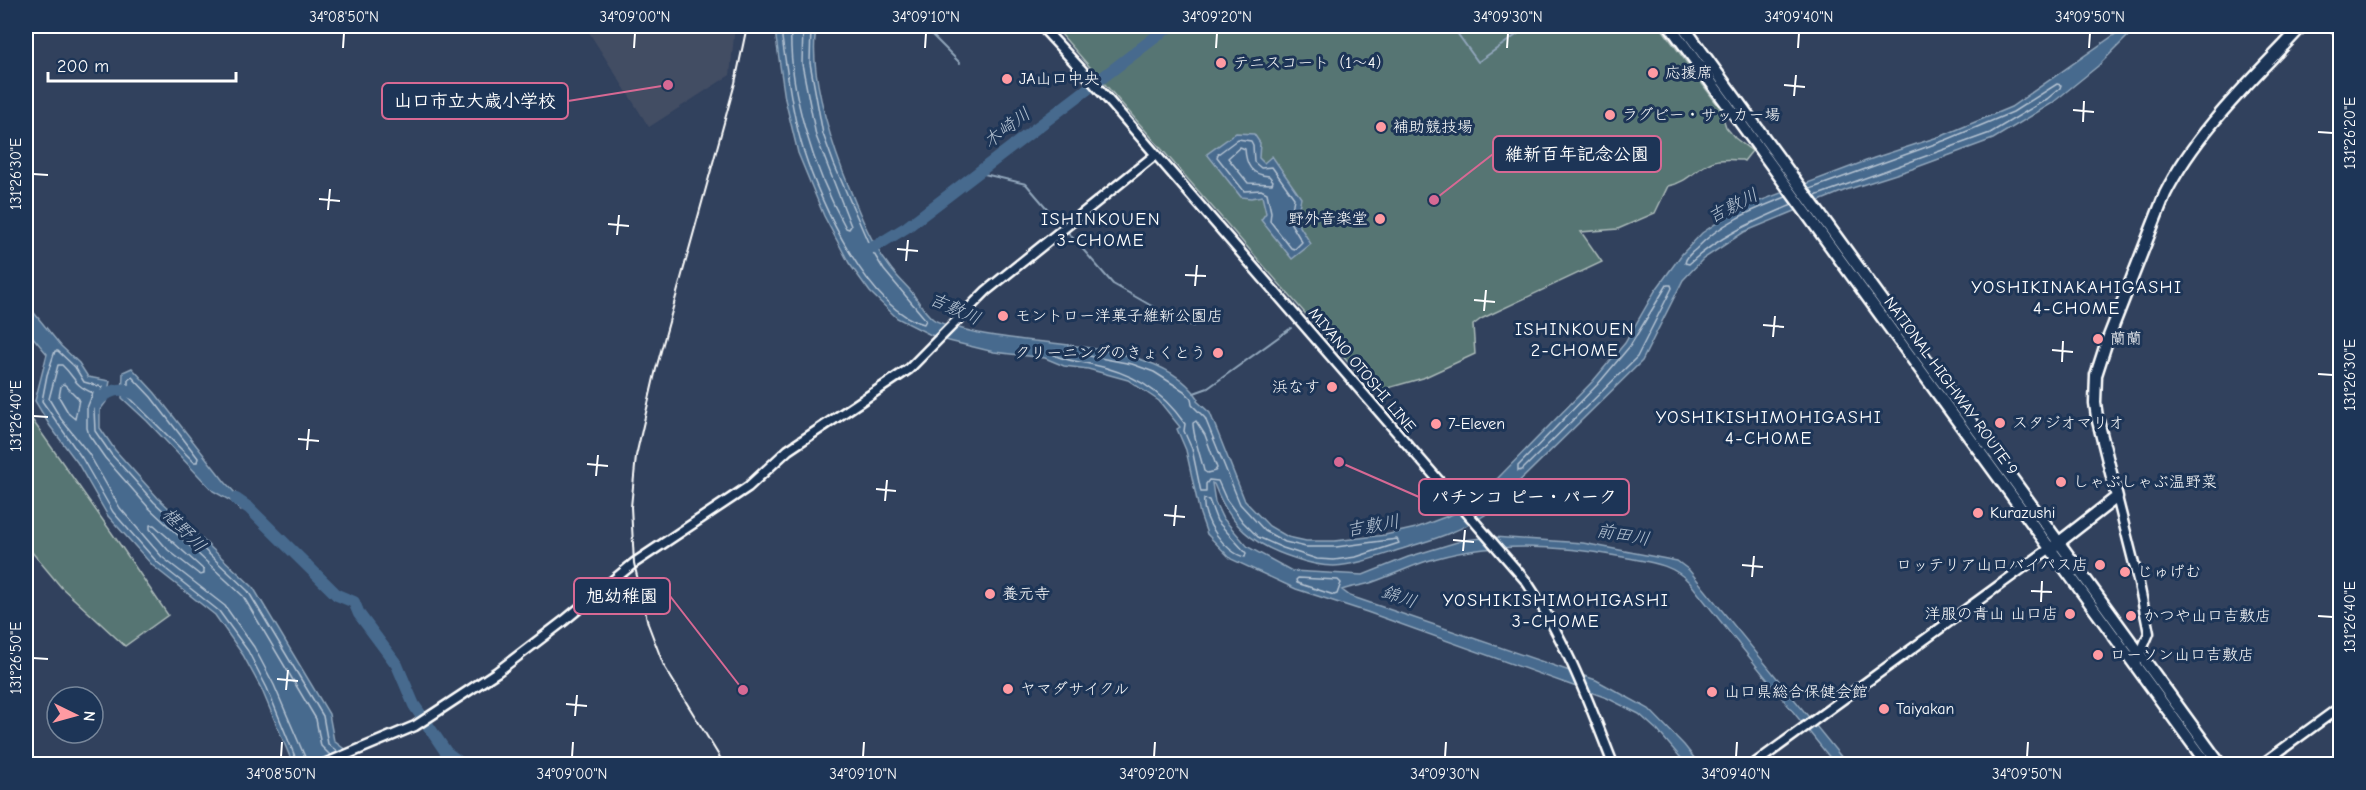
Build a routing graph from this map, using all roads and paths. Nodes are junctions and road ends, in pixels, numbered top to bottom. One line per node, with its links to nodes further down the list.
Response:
1 (1041, 26): 7 (street, MIYANO OTOSHI LINE)
2 (1670, 26): 8 (highway, NATIONAL HIGHWAY ROUTE 9)
3 (1683, 26): 8 (highway, NATIONAL HIGHWAY ROUTE 9)
4 (2302, 26): 9 (highway)
5 (2333, 26): 6 (street)
6 (2340, 32)
7 (1155, 154): 13 (street); 14 (street, MIYANO OTOSHI LINE)
8 (1816, 217): 10 (highway, NATIONAL HIGHWAY ROUTE 9)
9 (2117, 497): 10 (highway); 11 (street)
10 (2054, 546): 11 (highway, NATIONAL HIGHWAY ROUTE 9); 15 (street)
11 (2137, 661): 16 (highway, NATIONAL HIGHWAY ROUTE 9); 17 (highway, NATIONAL HIGHWAY ROUTE 9)
12 (2340, 707): 18 (street)
13 (324, 765)
14 (1613, 765)
15 (1754, 765)
16 (2207, 765)
17 (2220, 765)
18 (2262, 765)

